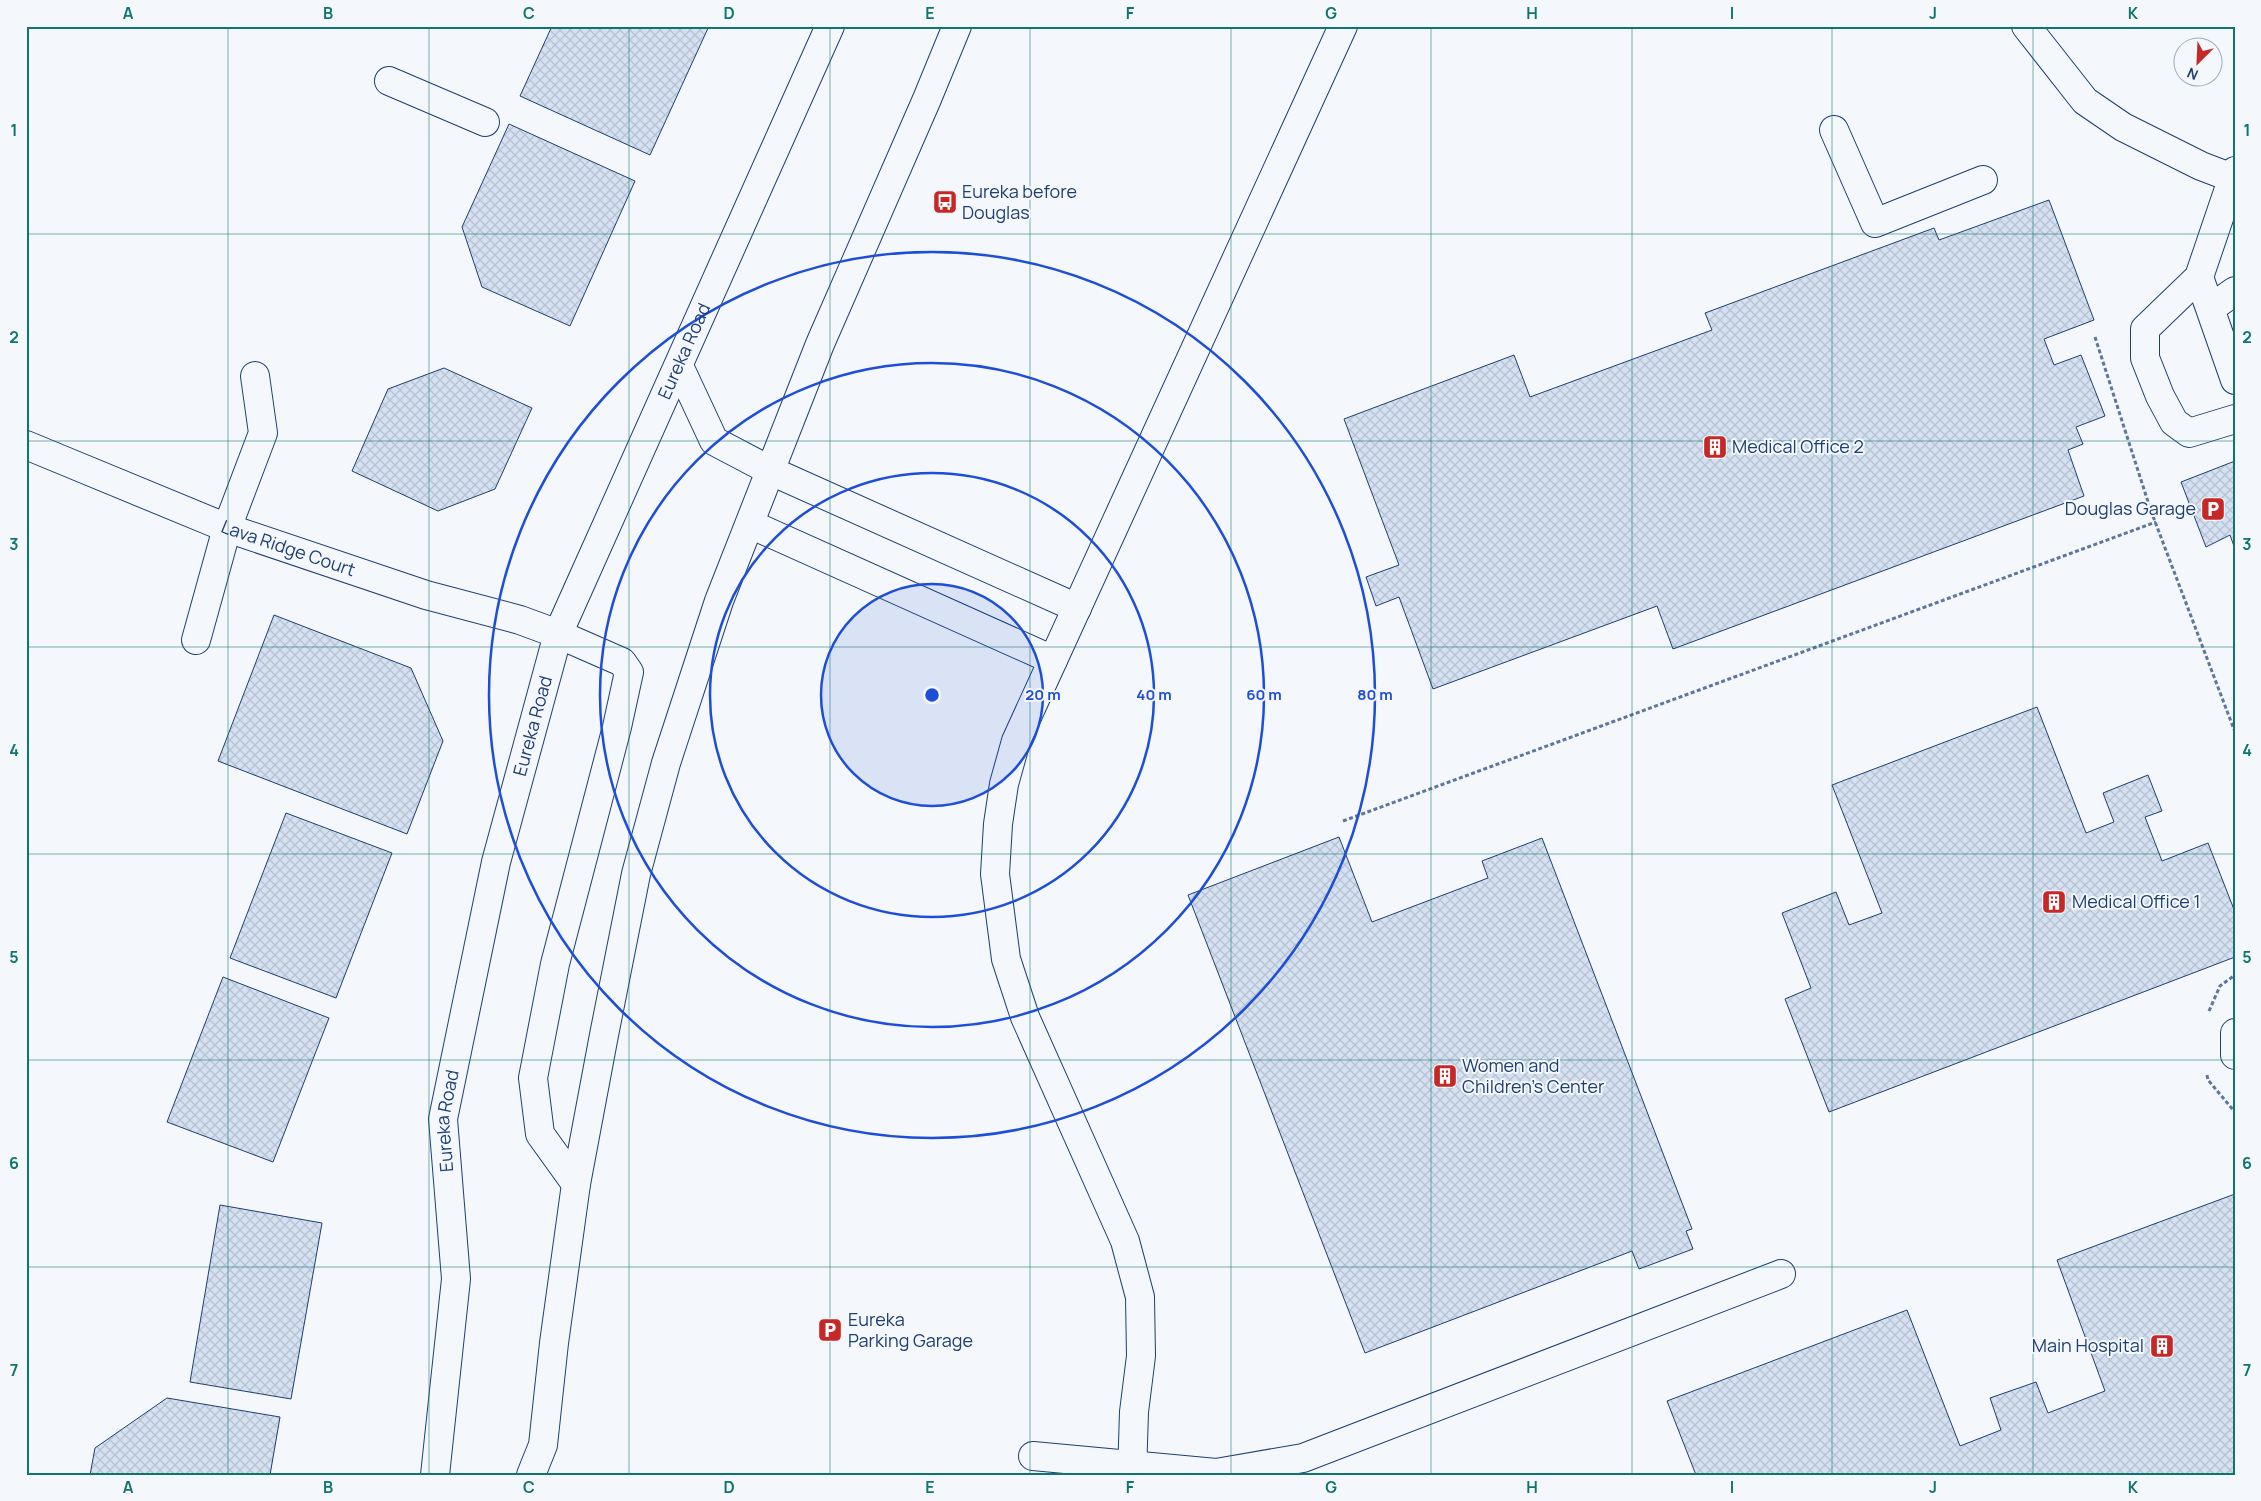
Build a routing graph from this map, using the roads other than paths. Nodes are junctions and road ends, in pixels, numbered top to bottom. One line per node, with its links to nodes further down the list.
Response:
1 (830, 26): 13 (main road, Eureka Road)
2 (957, 26): 18 (main road)
3 (1343, 26): 21 (main road)
4 (2026, 26): 8 (main road)
5 (389, 81): 6 (main road)
6 (485, 122)
7 (1834, 130): 9 (main road)
8 (2234, 176): 10 (main road)
9 (1983, 180)
10 (2199, 277): 12 (main road); 16 (main road)
11 (2235, 291): 12 (main road)
12 (2211, 308): 15 (main road)
13 (679, 366): 18 (main road); 22 (main road, Eureka Road)
14 (255, 376): 20 (main road)
15 (2235, 380)
16 (2235, 419)
17 (26, 444): 20 (main road, Lava Ridge Court)
18 (771, 471): 19 (main road); 21 (main road)
19 (750, 524): 24 (main road); 27 (main road)
20 (227, 528): 22 (main road, Lava Ridge Court); 23 (main road)
21 (1077, 608): 24 (main road)
22 (558, 634): 27 (main road, Lava Ridge Court); 31 (main road, Eureka Road)
23 (196, 640)
24 (1053, 660): 30 (main road)
25 (2235, 1033): 26 (main road)
26 (2235, 1055)
27 (576, 1184): 32 (main road)
28 (1781, 1274): 30 (main road)
29 (1032, 1456): 30 (main road)
30 (1132, 1470)
31 (435, 1475)
32 (531, 1475)

